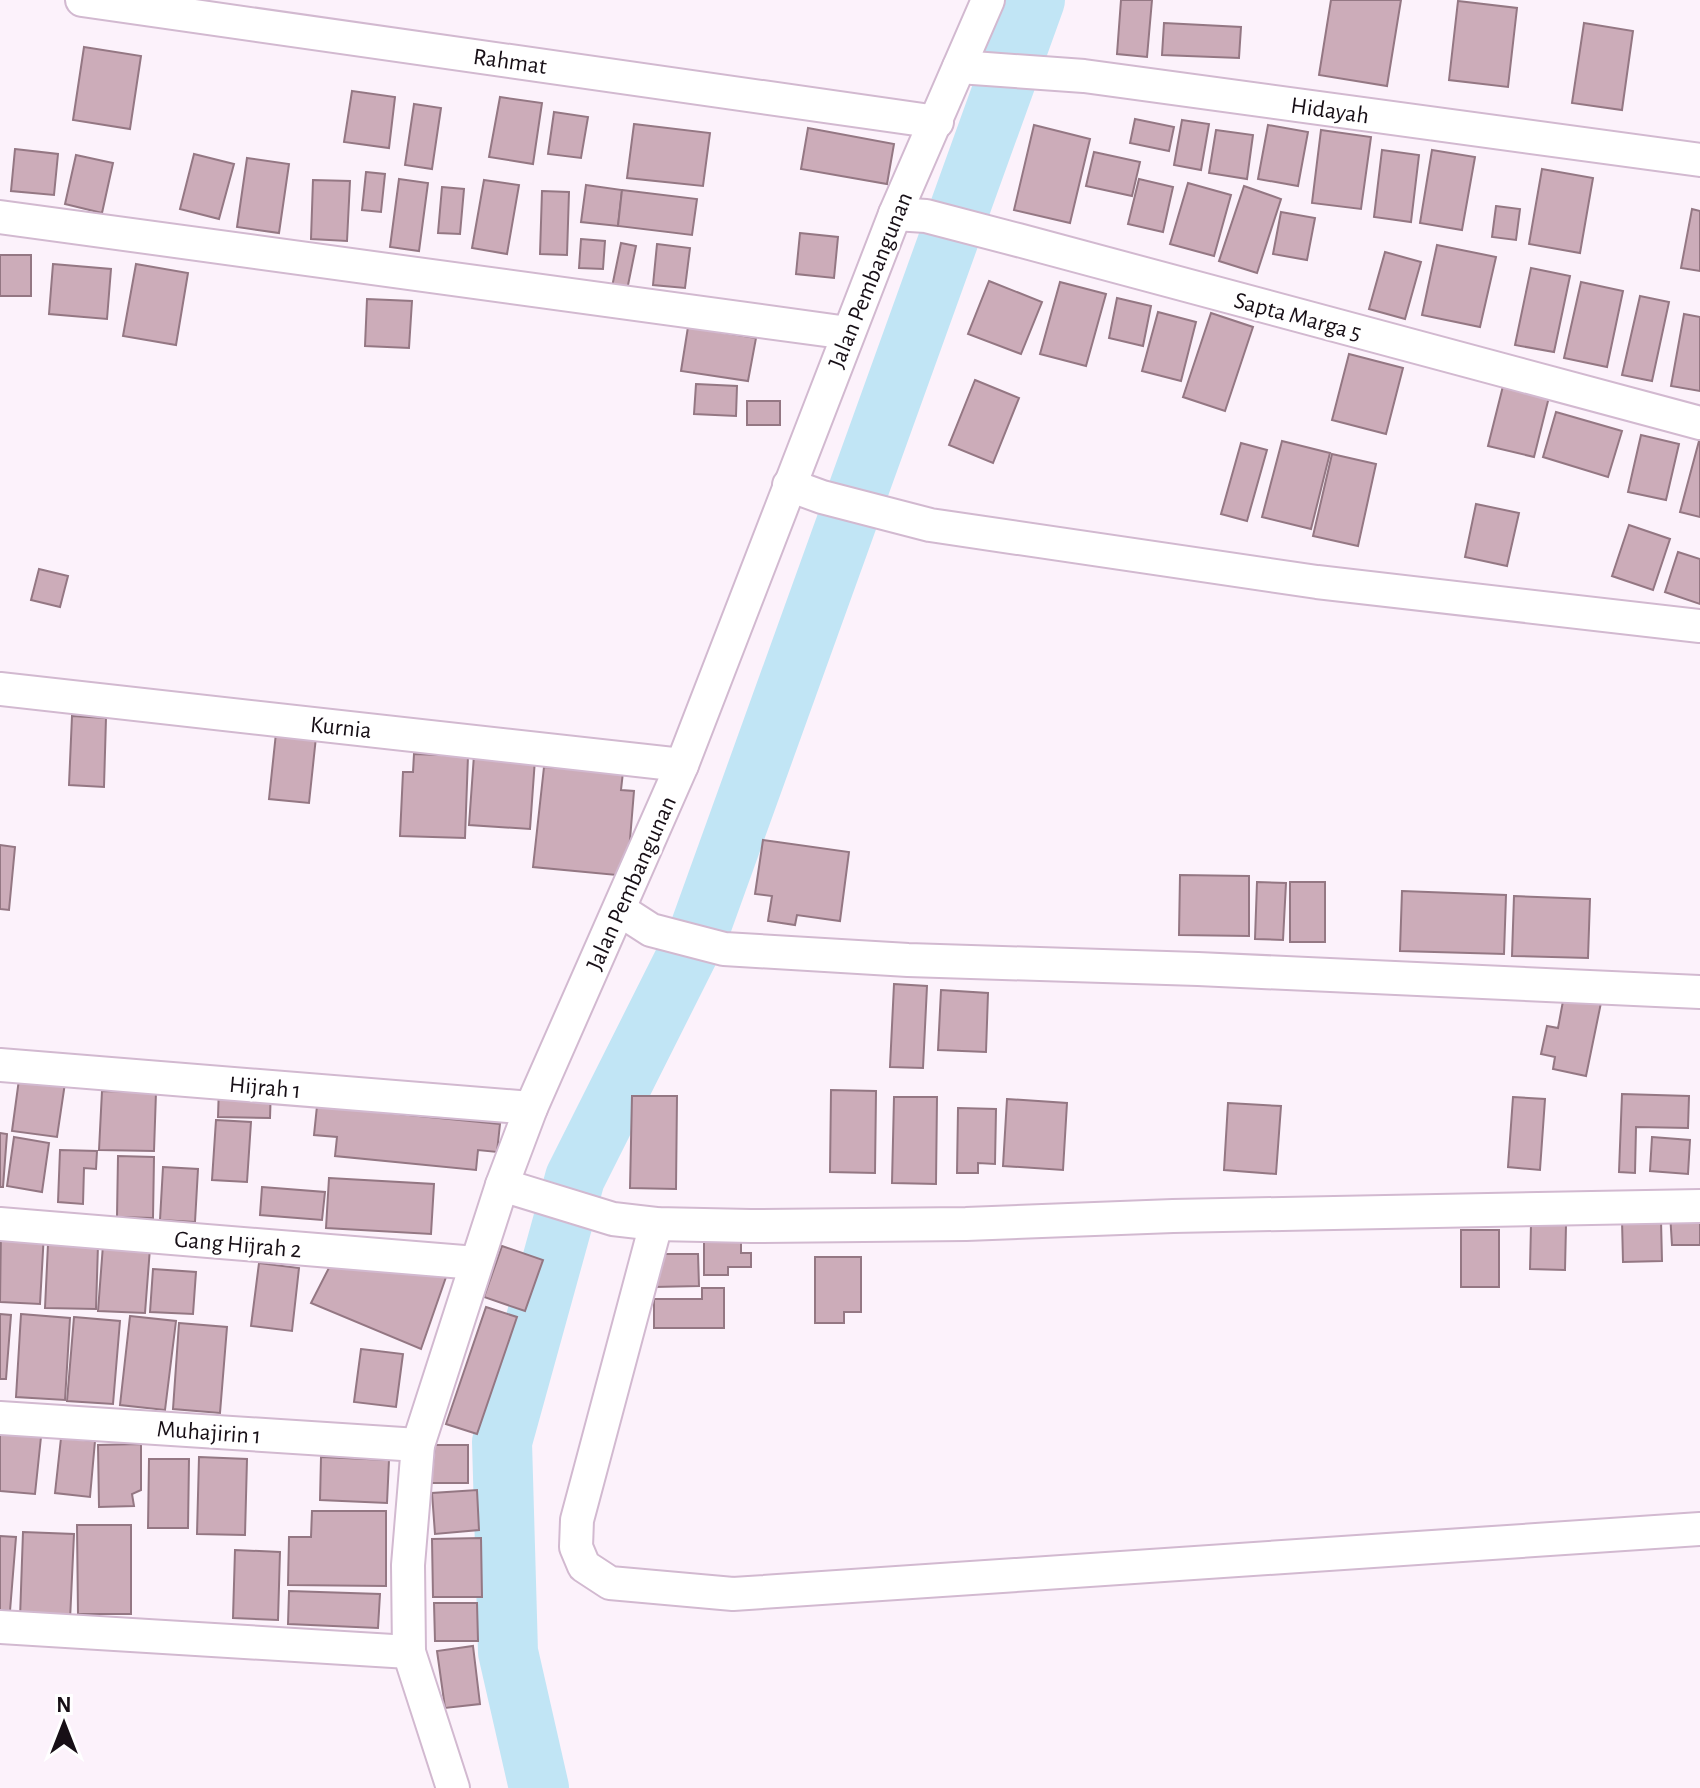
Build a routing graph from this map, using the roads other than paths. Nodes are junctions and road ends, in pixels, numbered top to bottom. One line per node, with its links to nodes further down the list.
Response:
1 (82, 0): 4 (street, Rahmat)
2 (988, 0): 3 (street, Jalan Pembangunan)
3 (959, 67): 4 (street, Jalan Pembangunan); 5 (street, Hidayah)
4 (937, 122): 6 (street, Jalan Pembangunan)
5 (1700, 160)
6 (910, 215): 8 (street, Jalan Pembangunan); 9 (street, Sapta Marga 5)
7 (0, 217): 8 (street)
8 (848, 333): 10 (street, Jalan Pembangunan)
9 (1700, 423)
10 (789, 485): 11 (street); 13 (street, Jalan Pembangunan)
11 (1700, 626)
12 (0, 689): 13 (street, Kurnia)
13 (682, 765): 14 (street, Jalan Pembangunan)
14 (620, 910): 15 (street); 17 (street, Jalan Pembangunan)
15 (1700, 992)
16 (0, 1065): 17 (street, Hijrah 1)
17 (531, 1108): 18 (street, Jalan Pembangunan)
18 (502, 1185): 21 (street); 22 (street, Jalan Pembangunan)
19 (1700, 1206): 21 (street)
20 (0, 1224): 22 (street, Gang Hijrah 2)
21 (656, 1224): 25 (street)
22 (476, 1263): 24 (street, Jalan Pembangunan)
23 (0, 1418): 24 (street, Muhajirin 1)
24 (418, 1445): 27 (street, Jalan Pembangunan)
25 (1700, 1529)
26 (0, 1627): 27 (street)
27 (409, 1652): 28 (street, Jalan Pembangunan)
28 (453, 1788)

